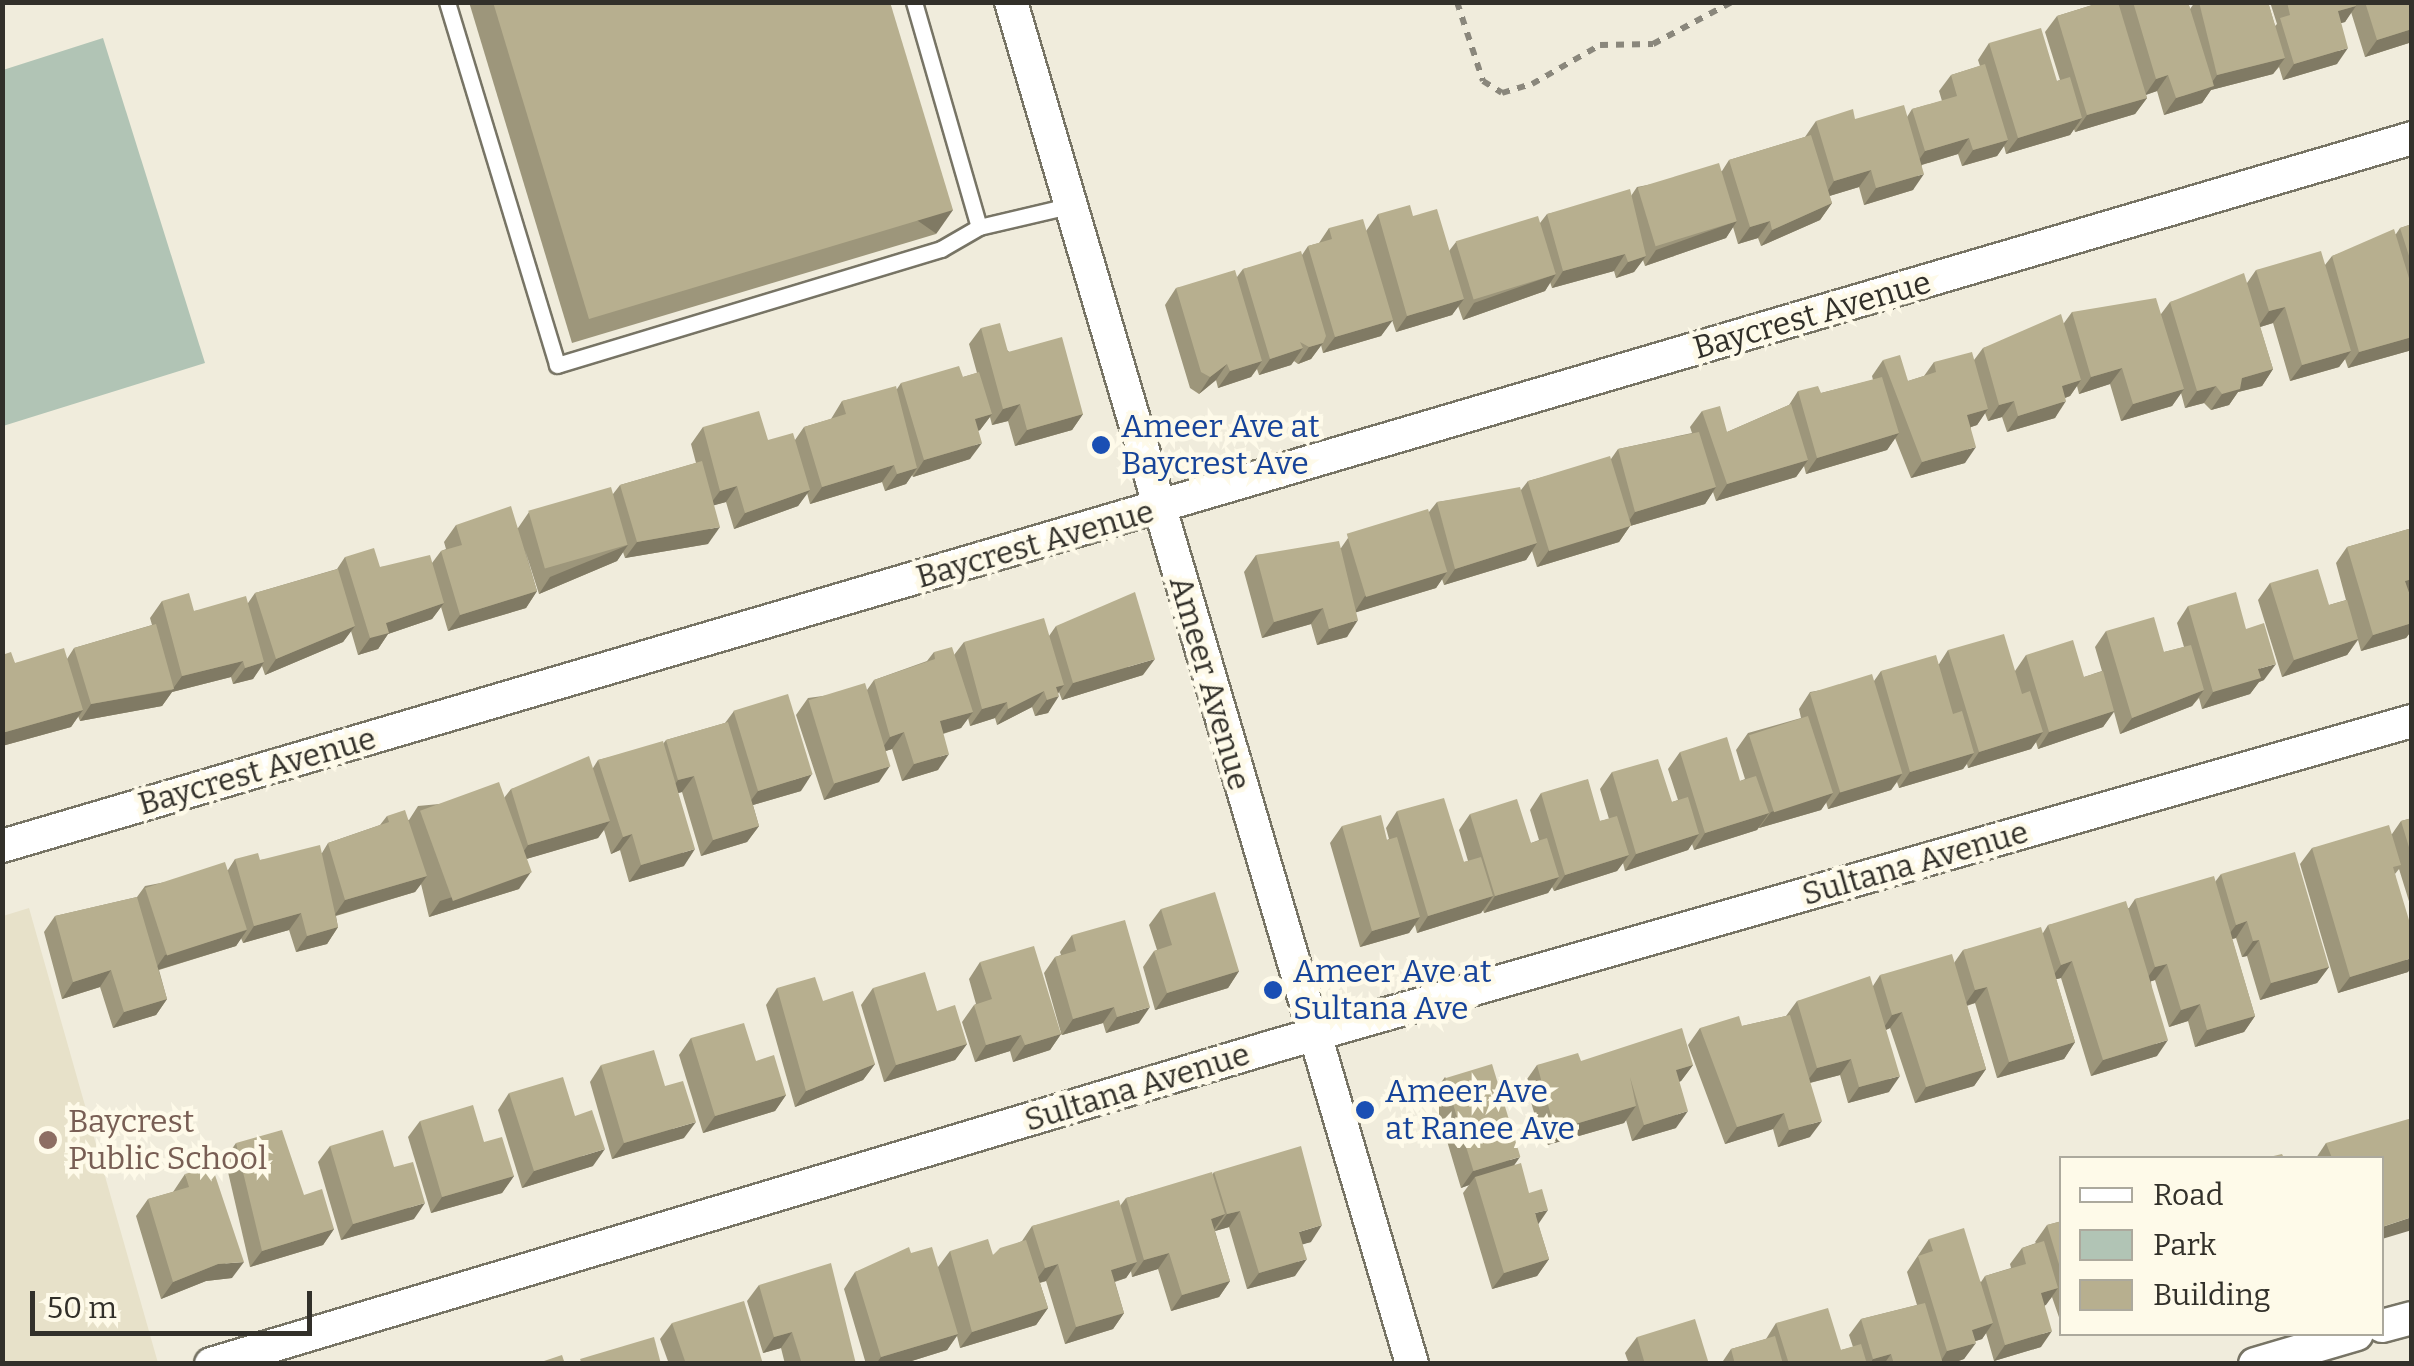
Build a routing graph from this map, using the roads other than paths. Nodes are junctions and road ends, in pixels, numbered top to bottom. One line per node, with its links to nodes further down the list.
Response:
1 (447, 2): 6 (lane)
2 (914, 2): 6 (lane)
3 (1011, 2): 5 (street, Ameer Avenue)
4 (2412, 138): 7 (street, Baycrest Avenue)
5 (1073, 205): 6 (lane); 7 (street, Ameer Avenue)
6 (979, 226)
7 (1159, 508): 9 (street, Baycrest Avenue); 10 (street, Ameer Avenue)
8 (2412, 721): 10 (street, Sultana Avenue)
9 (2, 846)
10 (1314, 1035): 14 (street, Sultana Avenue); 15 (street, Ameer Avenue)
11 (2412, 1318): 12 (street)
12 (2384, 1325)
13 (2350, 1336): 16 (street)
14 (212, 1364)
15 (1412, 1364)
16 (2255, 1364)

